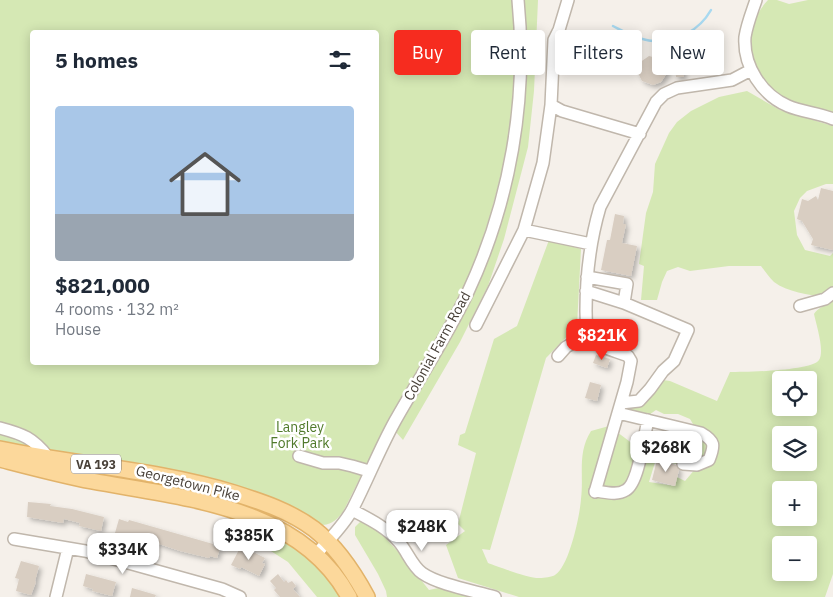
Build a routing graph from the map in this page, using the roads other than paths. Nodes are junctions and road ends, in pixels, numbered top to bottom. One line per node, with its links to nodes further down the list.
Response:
1 (518, 0): 26 (street, Colonial Farm Road)
2 (568, 0): 5 (street)
3 (756, 0): 4 (street)
4 (751, 70): 6 (street); 7 (street)
5 (552, 105): 7 (street); 8 (street)
6 (833, 119)
7 (640, 134): 9 (street)
8 (524, 230): 9 (street); 15 (street)
9 (591, 244): 10 (street)
10 (587, 277): 11 (street); 13 (street)
11 (586, 291): 13 (street); 16 (street)
12 (833, 293): 14 (street)
13 (624, 303): 18 (street)
14 (800, 306)
15 (476, 325)
16 (589, 334): 17 (street); 18 (street)
17 (558, 356)
18 (620, 408): 19 (street); 19 (street)
19 (648, 420): 25 (street)
20 (0, 428): 23 (street)
21 (0, 449): 23 (main road, Georgetown Pike / VA 193)
22 (299, 456): 26 (street)
23 (48, 457): 29 (main road, Georgetown Pike / VA 193)
24 (0, 459): 31 (main road, Georgetown Pike / VA 193)
25 (683, 464)
26 (369, 471): 27 (street, Colonial Farm Road)
27 (352, 510): 29 (street, Colonial Farm Road); 36 (street)
28 (14, 538): 30 (street)
29 (328, 541): 31 (street, Colonial Farm Road); 35 (main road, Georgetown Pike / VA 193)
30 (68, 548): 32 (street); 33 (street)
31 (316, 554): 34 (main road, Georgetown Pike / VA 193)
32 (56, 597)
33 (240, 597)
34 (349, 597)
35 (367, 597)
36 (495, 597)

